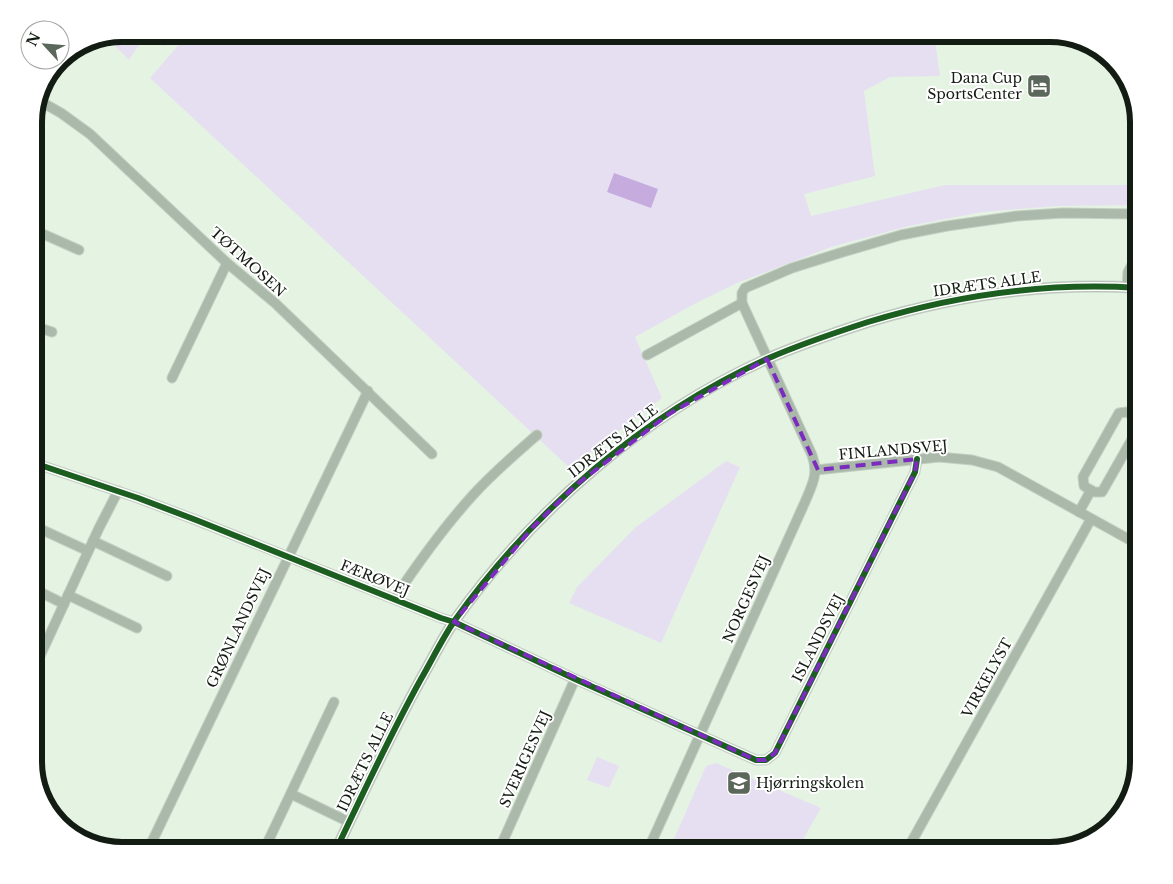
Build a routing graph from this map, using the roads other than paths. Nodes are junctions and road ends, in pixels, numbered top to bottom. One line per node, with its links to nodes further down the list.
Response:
1 (45, 104): 5 (street, TØTMOSEN)
2 (1130, 214): 8 (street)
3 (43, 234): 4 (street)
4 (79, 250)
5 (227, 263): 13 (street); 14 (street, TØTMOSEN)
6 (1130, 268): 7 (street)
7 (1128, 287): 12 (street, IDRÆTS ALLE)
8 (742, 303): 11 (street); 12 (street)
9 (43, 329): 10 (street)
10 (52, 332)
11 (647, 355)
12 (768, 359): 21 (street); 36 (street, IDRÆTS ALLE)
13 (172, 378)
14 (368, 391): 18 (street, TØTMOSEN); 30 (street, GRØNLANDSVEJ)
15 (1130, 415): 22 (street)
16 (536, 435): 34 (street)
17 (1130, 443): 22 (street)
18 (432, 454)
19 (917, 459): 21 (street, FINLANDSVEJ); 24 (street, FINLANDSVEJ); 41 (street, ISLANDSVEJ)
20 (43, 466): 23 (street, FÆRØVEJ)
21 (816, 470): 41 (street, NORGESVEJ)
22 (1090, 490): 24 (street)
23 (118, 491): 28 (street); 30 (street, FÆRØVEJ)
24 (1079, 512): 25 (street, FINLANDSVEJ)
25 (1091, 519): 27 (street, FINLANDSVEJ); 49 (street, VIRKELYST)
26 (43, 530): 29 (street)
27 (1130, 540)
28 (93, 541): 29 (street); 31 (street)
29 (88, 552): 33 (street)
30 (288, 556): 34 (street, FÆRØVEJ); 44 (street, GRØNLANDSVEJ)
31 (167, 576)
32 (43, 594): 35 (street)
33 (68, 595): 35 (street); 37 (street)
34 (394, 599): 36 (street, FÆRØVEJ)
35 (64, 604): 38 (street)
36 (454, 622): 39 (street, FÆRØVEJ); 43 (street, IDRÆTS ALLE)
37 (138, 628)
38 (43, 649)
39 (575, 679): 41 (street, FÆRØVEJ); 47 (street, SVERIGESVEJ)
40 (334, 702): 42 (street)
41 (700, 734): 48 (street, NORGESVEJ)
42 (290, 794): 43 (street, IDRÆTS ALLE); 45 (street)
43 (350, 822): 46 (street, IDRÆTS ALLE)
44 (152, 842)
45 (268, 842)
46 (340, 842)
47 (503, 842)
48 (652, 842)
49 (911, 842)

